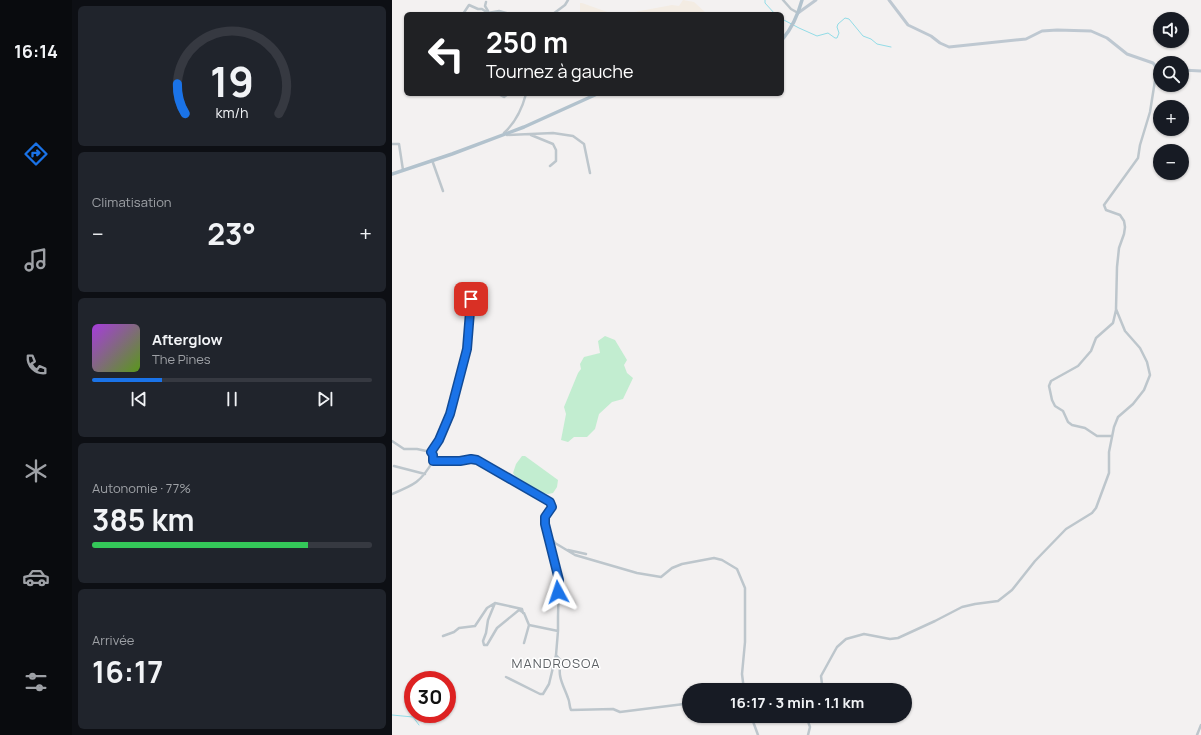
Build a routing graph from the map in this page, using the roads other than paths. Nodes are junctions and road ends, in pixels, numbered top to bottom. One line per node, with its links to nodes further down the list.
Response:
1 (568, 0): 10 (street)
2 (782, 0): 11 (street)
3 (802, 0): 11 (main road)
4 (816, 0): 11 (street)
5 (888, 0): 13 (street)
6 (486, 1): 9 (street)
7 (464, 12): 8 (street)
8 (486, 12)
9 (487, 12)
10 (556, 12)
11 (798, 13): 12 (main road)
12 (784, 37)
13 (1153, 64)
14 (1189, 70): 15 (street)
15 (1201, 71)
16 (1154, 92): 29 (street)
17 (525, 96): 19 (street)
18 (593, 96): 19 (main road)
19 (502, 135): 20 (street); 22 (main road)
20 (528, 135): 23 (street); 25 (street)
21 (392, 144): 24 (street)
22 (432, 160): 24 (main road); 27 (street)
23 (550, 166)
24 (403, 170): 26 (main road)
25 (590, 173)
26 (392, 174)
27 (442, 191)
28 (472, 285): 32 (street)
29 (1116, 309): 30 (street); 30 (street)
30 (1112, 436): 49 (street)
31 (392, 441): 32 (street)
32 (431, 452): 33 (street)
33 (433, 461): 35 (street); 37 (street)
34 (394, 466): 35 (street)
35 (425, 474): 36 (street)
36 (392, 494)
37 (547, 532): 38 (street); 43 (street)
38 (565, 549): 39 (street); 48 (street)
39 (586, 554)
40 (495, 603): 41 (street); 41 (street); 44 (street)
41 (524, 613): 42 (street)
42 (528, 625): 43 (street); 45 (street)
43 (558, 631): 46 (street)
44 (443, 636)
45 (524, 644)
46 (556, 655): 47 (street); 50 (street)
47 (506, 677)
48 (743, 683)
49 (822, 683)
50 (682, 704)
51 (753, 723): 54 (street)
52 (809, 723): 55 (street)
53 (1201, 725): 56 (street)
54 (758, 735)
55 (808, 735)
56 (1197, 735)

